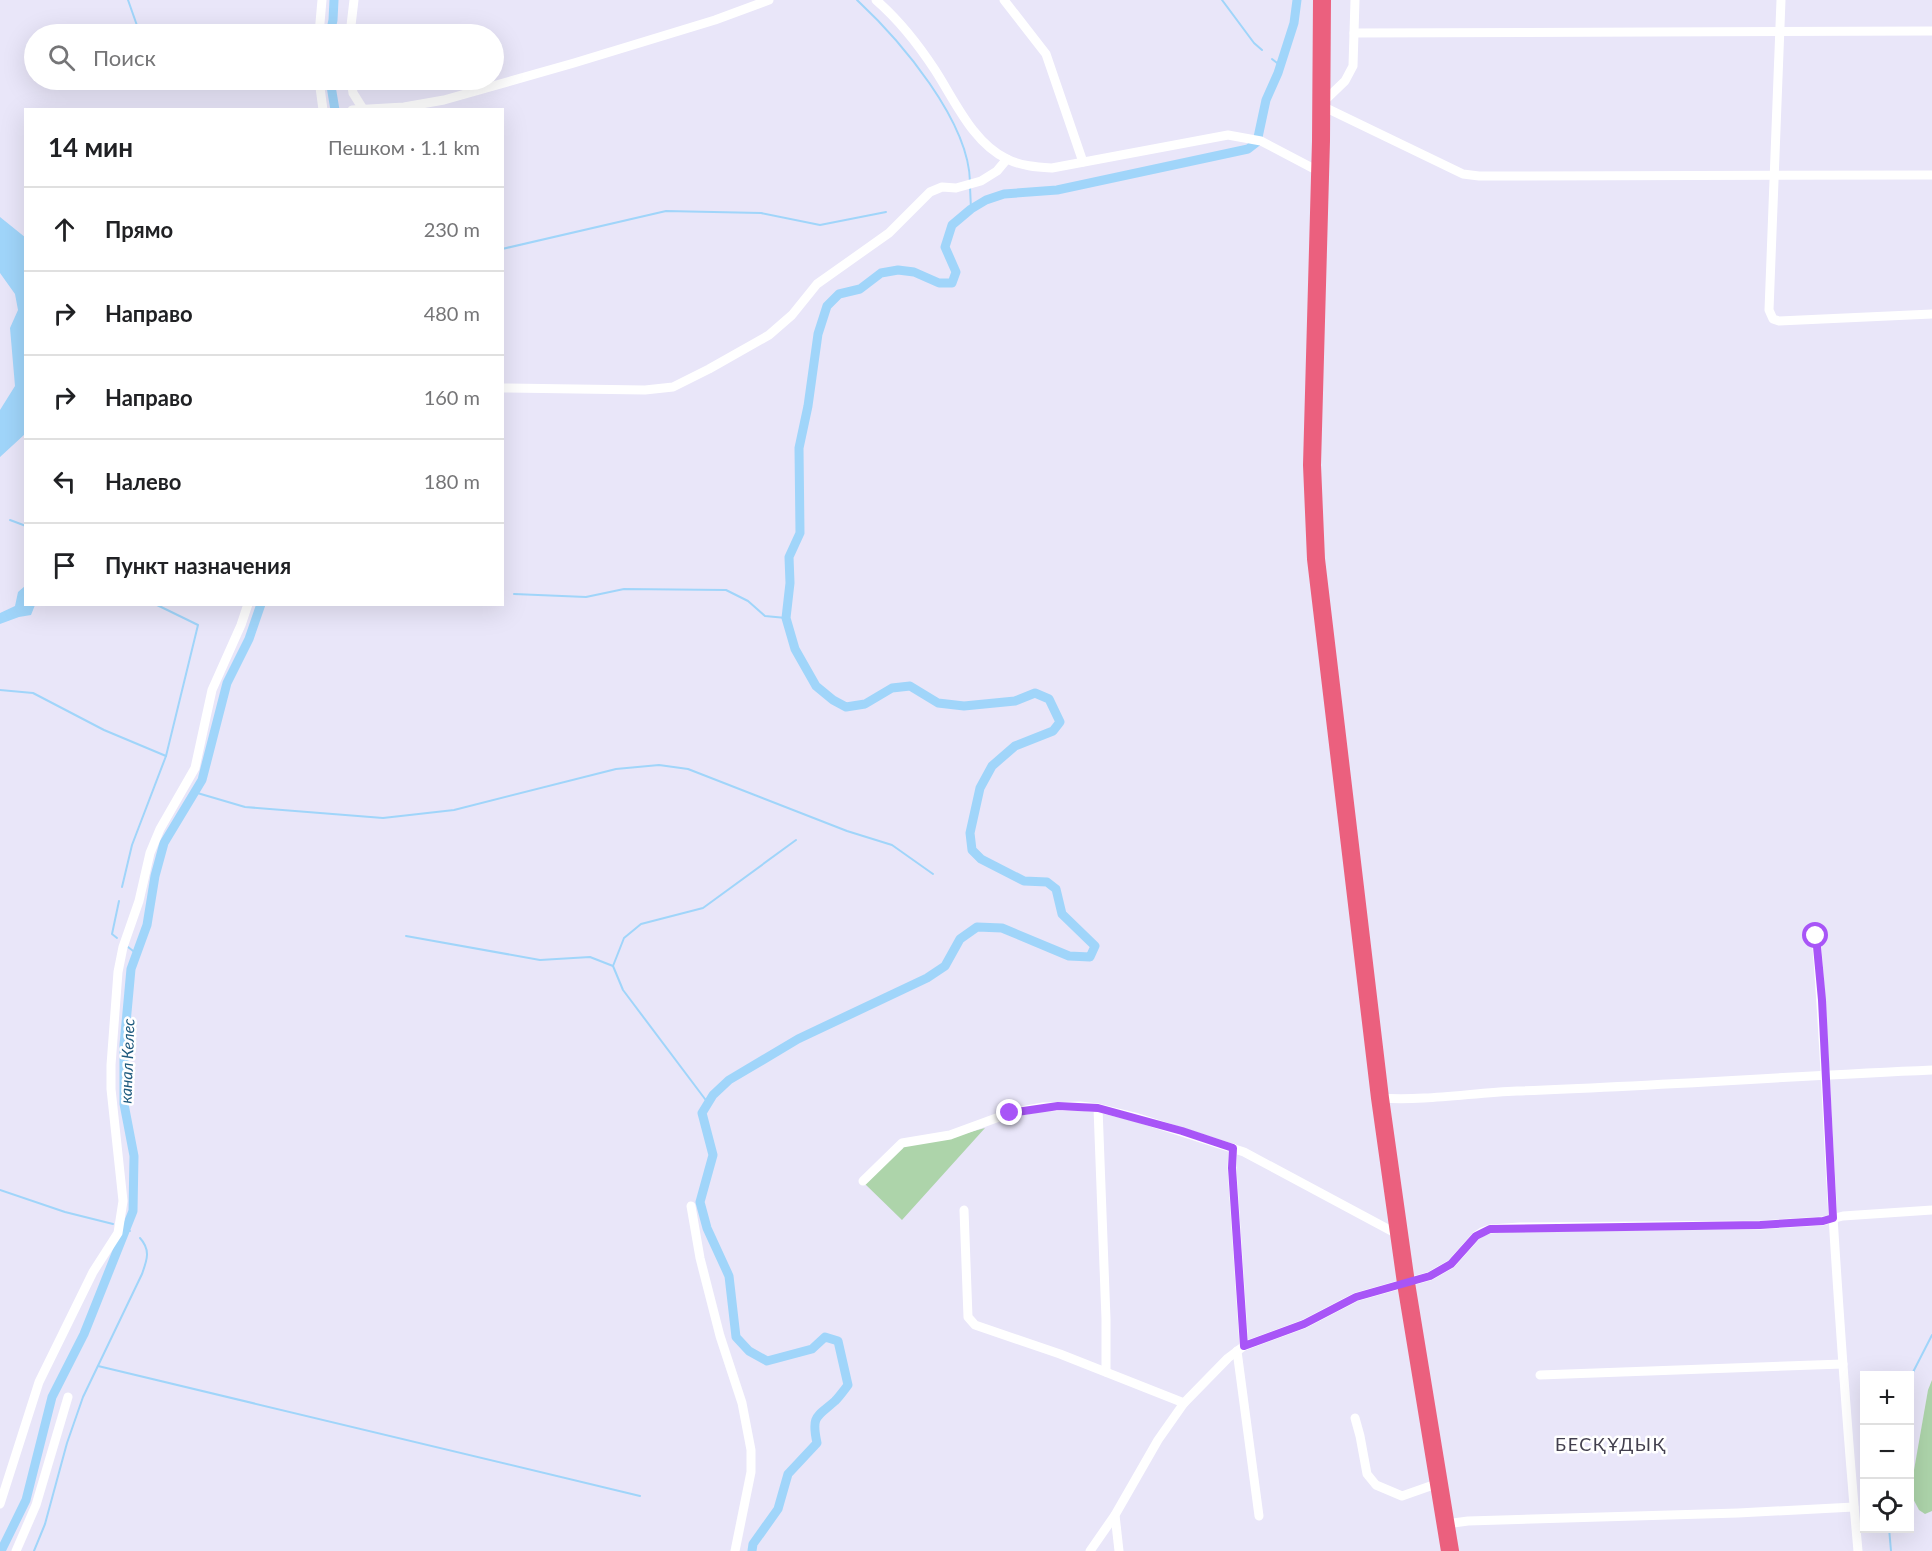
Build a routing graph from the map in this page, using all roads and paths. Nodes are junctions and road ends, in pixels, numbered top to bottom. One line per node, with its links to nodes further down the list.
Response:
1 (322, 0): 9 (street)
2 (354, 0): 10 (street)
3 (769, 0): 14 (street)
4 (876, 0): 22 (street)
5 (1004, 0): 23 (street)
6 (1322, 0): 18 (highway)
7 (1355, 0): 13 (street)
8 (1781, 0): 12 (street)
9 (320, 24)
10 (351, 24)
11 (1932, 31): 12 (street)
12 (1780, 32): 13 (street); 25 (street)
13 (1354, 33): 18 (street)
14 (504, 83)
15 (320, 90): 19 (street)
16 (353, 90): 20 (street)
17 (479, 90): 21 (street)
18 (1320, 105): 24 (highway); 25 (street)
19 (323, 108)
20 (362, 108)
21 (384, 108)
22 (1007, 159): 23 (street); 28 (street)
23 (1083, 162): 24 (street)
24 (1320, 172): 33 (highway)
25 (1774, 175): 26 (street); 27 (street)
26 (1932, 175)
27 (1932, 314)
28 (504, 388)
29 (247, 606): 51 (street)
30 (1816, 936): 32 (street)
31 (1932, 1070): 32 (street)
32 (1825, 1075): 33 (street); 40 (street)
33 (1380, 1098): 41 (highway)
34 (1098, 1108): 35 (street); 36 (street); 45 (street)
35 (1233, 1148): 41 (street); 43 (street)
36 (863, 1181)
37 (691, 1206): 57 (street)
38 (964, 1210): 45 (street)
39 (1932, 1210): 40 (street)
40 (1833, 1218): 42 (street); 44 (street)
41 (1399, 1235): 42 (highway)
42 (1406, 1283): 43 (street); 50 (highway)
43 (1241, 1349): 48 (street); 54 (street)
44 (1843, 1364): 46 (street); 52 (street)
45 (1106, 1372): 48 (street)
46 (1540, 1376)
47 (68, 1397): 56 (street)
48 (1184, 1403): 53 (street)
49 (1355, 1418): 50 (street)
50 (1439, 1483): 55 (highway)
51 (0, 1504)
52 (1854, 1507): 55 (street); 61 (street)
53 (1115, 1515): 58 (street); 59 (street)
54 (1259, 1516)
55 (1446, 1524): 60 (highway)
56 (16, 1551)
57 (735, 1551)
58 (1090, 1551)
59 (1119, 1551)
60 (1450, 1551)
61 (1858, 1551)

